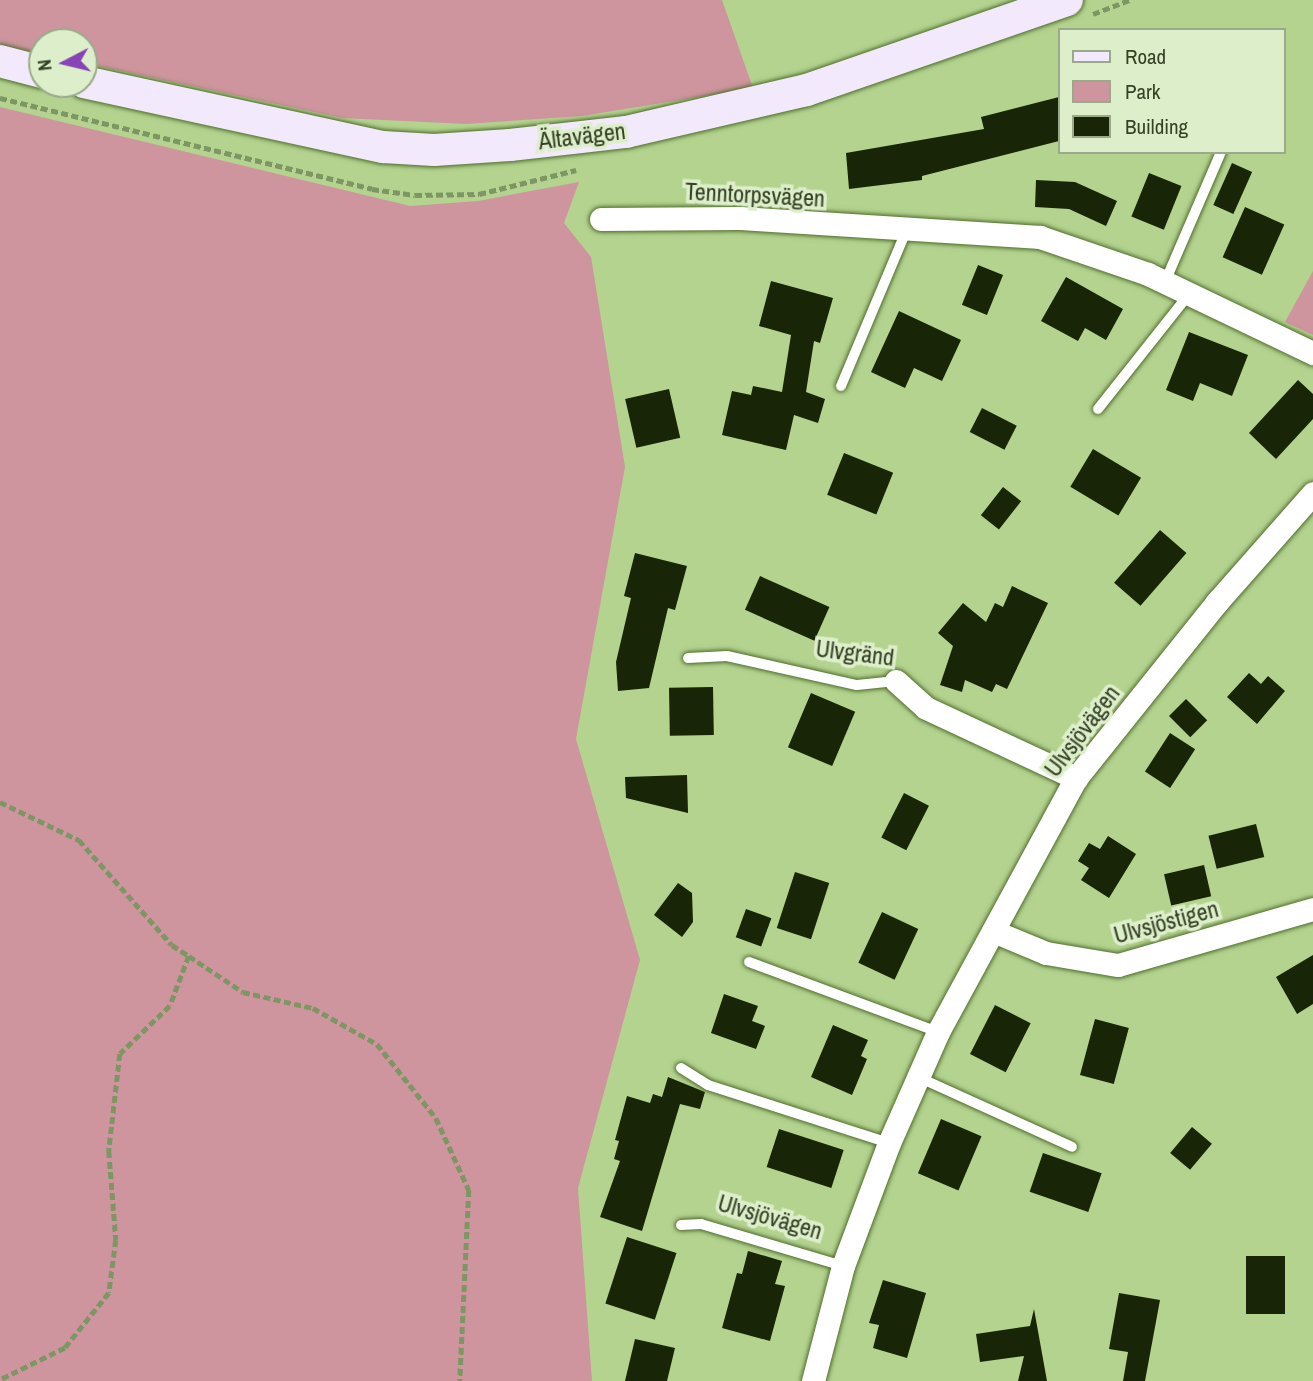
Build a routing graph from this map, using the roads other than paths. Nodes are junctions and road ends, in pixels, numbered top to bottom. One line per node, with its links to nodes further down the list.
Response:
1 (1067, 0): 4 (main road, Ältavägen)
2 (0, 61): 3 (main road)
3 (28, 68)
4 (98, 85)
5 (1220, 154): 8 (lane)
6 (600, 219): 7 (street, Tenntorpsvägen)
7 (907, 229): 8 (street, Tenntorpsvägen); 11 (lane)
8 (1165, 282): 9 (street, Tenntorpsvägen)
9 (1189, 293): 10 (street, Tenntorpsvägen); 12 (lane)
10 (1313, 353)
11 (841, 386)
12 (1098, 409)
13 (1313, 493): 16 (street, Ulvsjövägen)
14 (688, 659): 15 (lane, Ulvgränd)
15 (896, 681): 16 (street, Ulvgränd)
16 (1076, 778): 18 (street, Ulvsjövägen)
17 (1313, 909): 18 (street, Ulvsjöstigen)
18 (993, 931): 20 (street, Ulvsjövägen)
19 (749, 962): 20 (lane)
20 (938, 1032): 22 (street, Ulvsjövägen)
21 (681, 1068): 23 (lane)
22 (918, 1077): 23 (street, Ulvsjövägen); 24 (lane)
23 (889, 1143): 26 (street, Ulvsjövägen)
24 (1072, 1147)
25 (681, 1225): 26 (lane, Ulvsjövägen)
26 (843, 1266): 27 (street, Ulvsjövägen)
27 (813, 1381)

